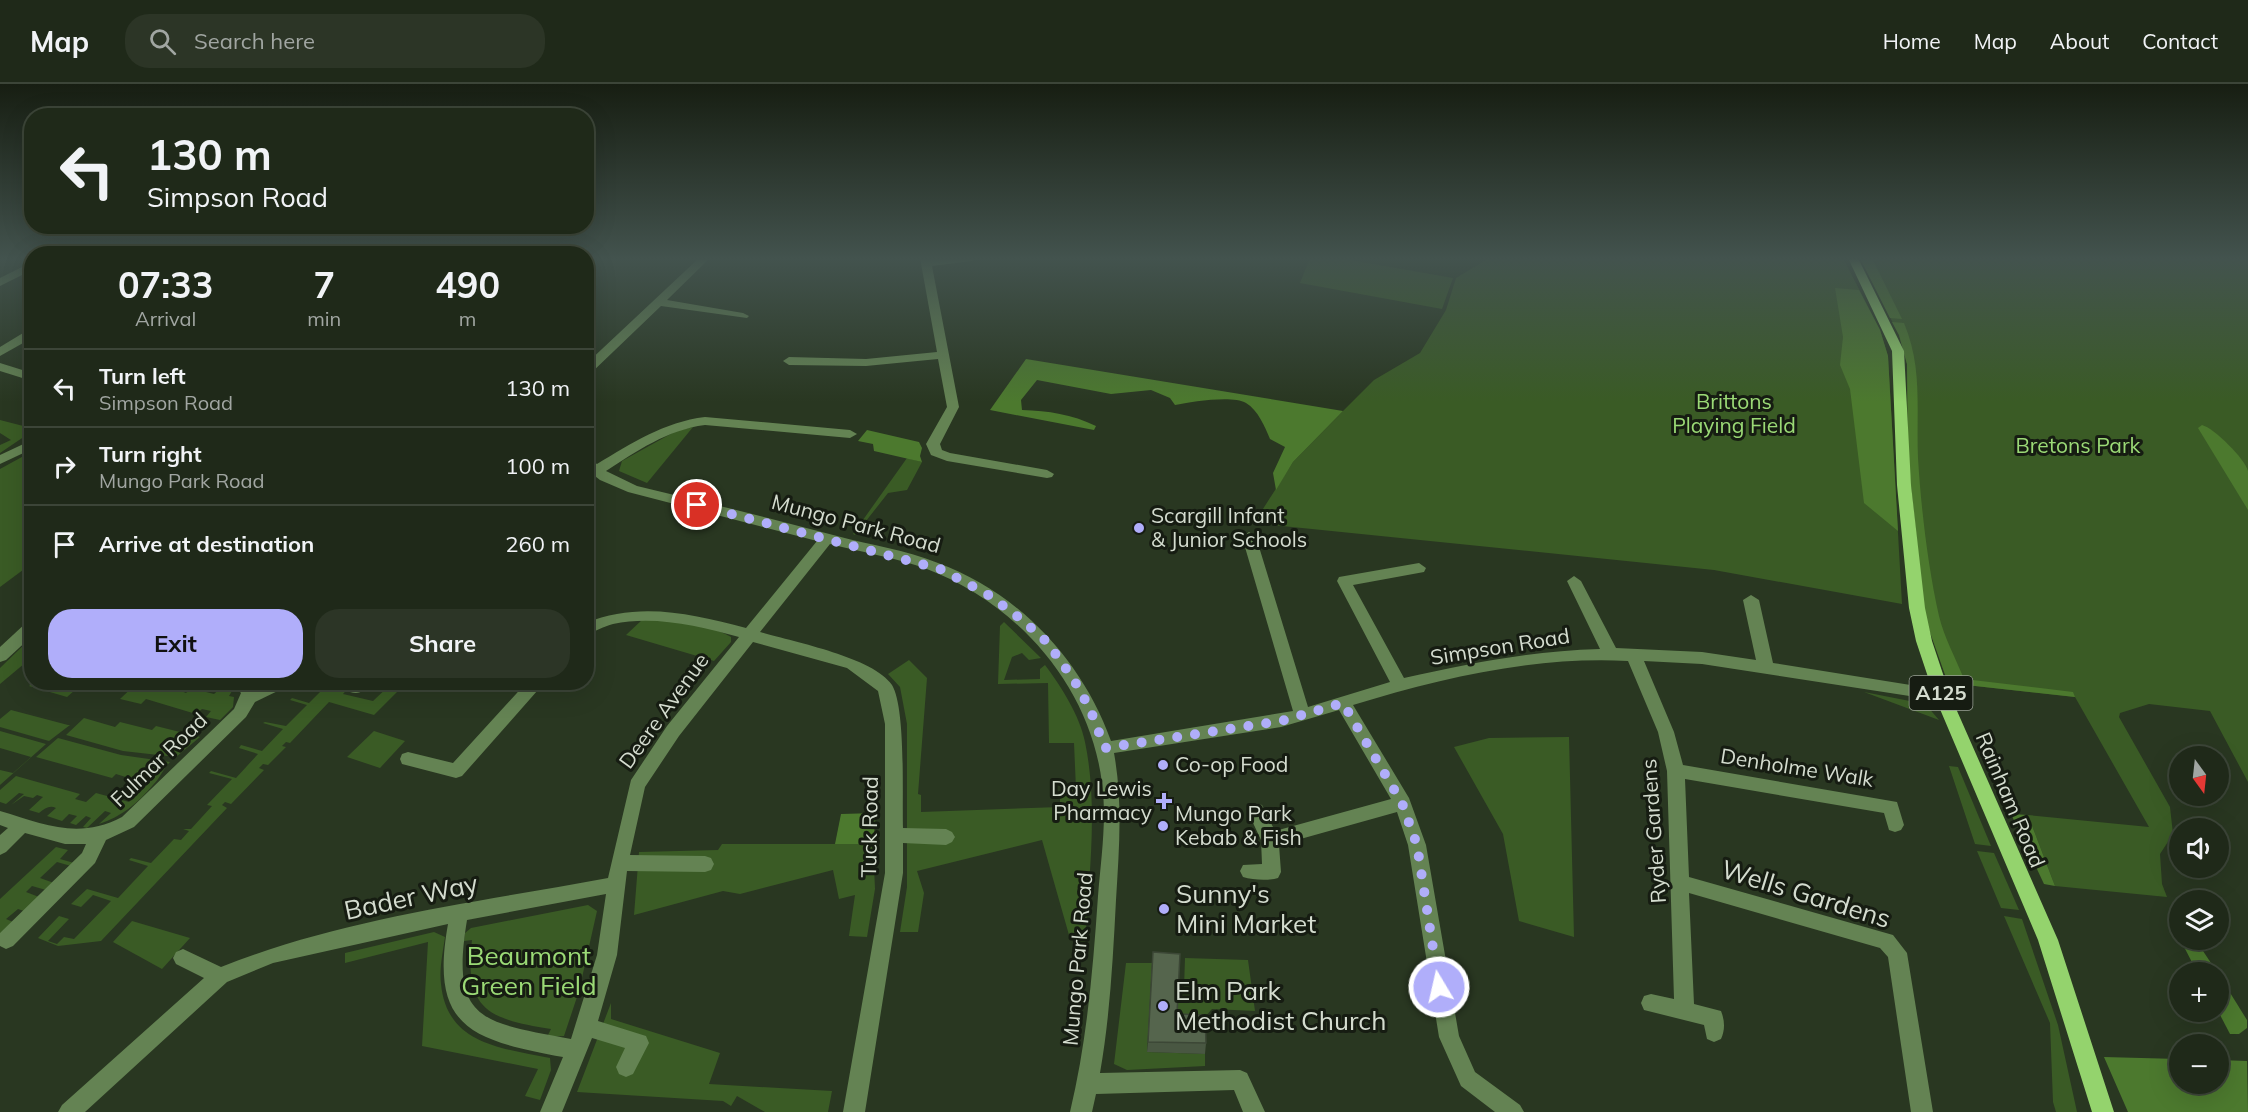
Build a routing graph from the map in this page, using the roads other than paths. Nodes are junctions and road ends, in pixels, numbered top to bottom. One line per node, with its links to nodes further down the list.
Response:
1 (655, 306): 10 (street)
2 (683, 306): 5 (street)
3 (934, 306): 8 (street)
4 (1878, 306): 35 (main road, Rainham Road / A125)
5 (742, 316)
6 (24, 338): 7 (street)
7 (0, 352)
8 (942, 355): 9 (street); 18 (street)
9 (789, 361)
10 (594, 363)
11 (0, 367): 12 (street)
12 (24, 374)
13 (850, 434): 16 (street)
14 (24, 448): 15 (street)
15 (0, 460)
16 (594, 465)
17 (594, 468): 20 (street, Mungo Park Road)
18 (1047, 474)
19 (1249, 537): 38 (street)
20 (827, 538): 26 (street, Deere Avenue); 39 (street, Mungo Park Road)
21 (1419, 568): 31 (street)
22 (1574, 580): 27 (street)
23 (1751, 600): 30 (street)
24 (594, 626): 26 (street, Tuck Road)
25 (24, 634): 29 (street)
26 (749, 634): 47 (street, Tuck Road); 52 (street, Deere Avenue)
27 (1611, 654): 28 (street, Simpson Road); 31 (street, Simpson Road)
28 (1634, 655): 30 (street, Simpson Road); 41 (street, Ryder Gardens)
29 (0, 656)
30 (1766, 669): 35 (street, Simpson Road)
31 (1400, 685): 37 (street, Simpson Road)
32 (247, 690): 36 (street)
33 (265, 690): 36 (street)
34 (530, 690): 40 (street)
35 (1942, 695): 75 (main road, Rainham Road / A125)
36 (248, 698): 48 (street, Fulmar Road)
37 (1343, 703): 38 (street, Simpson Road); 42 (street)
38 (1302, 715): 39 (street, Simpson Road)
39 (1105, 748): 67 (street, Mungo Park Road)
40 (408, 759)
41 (1676, 771): 46 (street, Denholme Walk); 56 (street, Ryder Gardens)
42 (1402, 803): 50 (street); 73 (street)
43 (1256, 810): 50 (street)
44 (0, 818): 45 (street, Fulmar Road)
45 (22, 825): 48 (street, Fulmar Road); 51 (street)
46 (1895, 825)
47 (893, 835): 49 (street); 70 (street, Tuck Road)
48 (98, 837): 58 (street)
49 (946, 837)
50 (1270, 840): 54 (street)
51 (0, 847)
52 (620, 863): 53 (street); 55 (street, Deere Avenue)
53 (705, 864)
54 (1249, 871)
55 (617, 884): 57 (street, Bader Way); 63 (street, Deere Avenue)
56 (1682, 884): 62 (street, Ryder Gardens); 74 (street, Wells Gardens)
57 (459, 914): 60 (street, Bader Way); 65 (street)
58 (6, 940)
59 (183, 958): 60 (street)
60 (220, 976): 68 (street, Bader Way)
61 (1651, 1003): 62 (street)
62 (1684, 1011): 64 (street)
63 (586, 1028): 65 (street, Deere Avenue); 66 (street)
64 (1714, 1032)
65 (576, 1050): 69 (street, Deere Avenue)
66 (626, 1067)
67 (1088, 1084): 71 (street, Mungo Park Road); 72 (street)
68 (69, 1112)
69 (551, 1112)
70 (854, 1112)
71 (1081, 1112)
72 (1254, 1112)
73 (1513, 1112)
74 (1922, 1112)
75 (2103, 1112)

